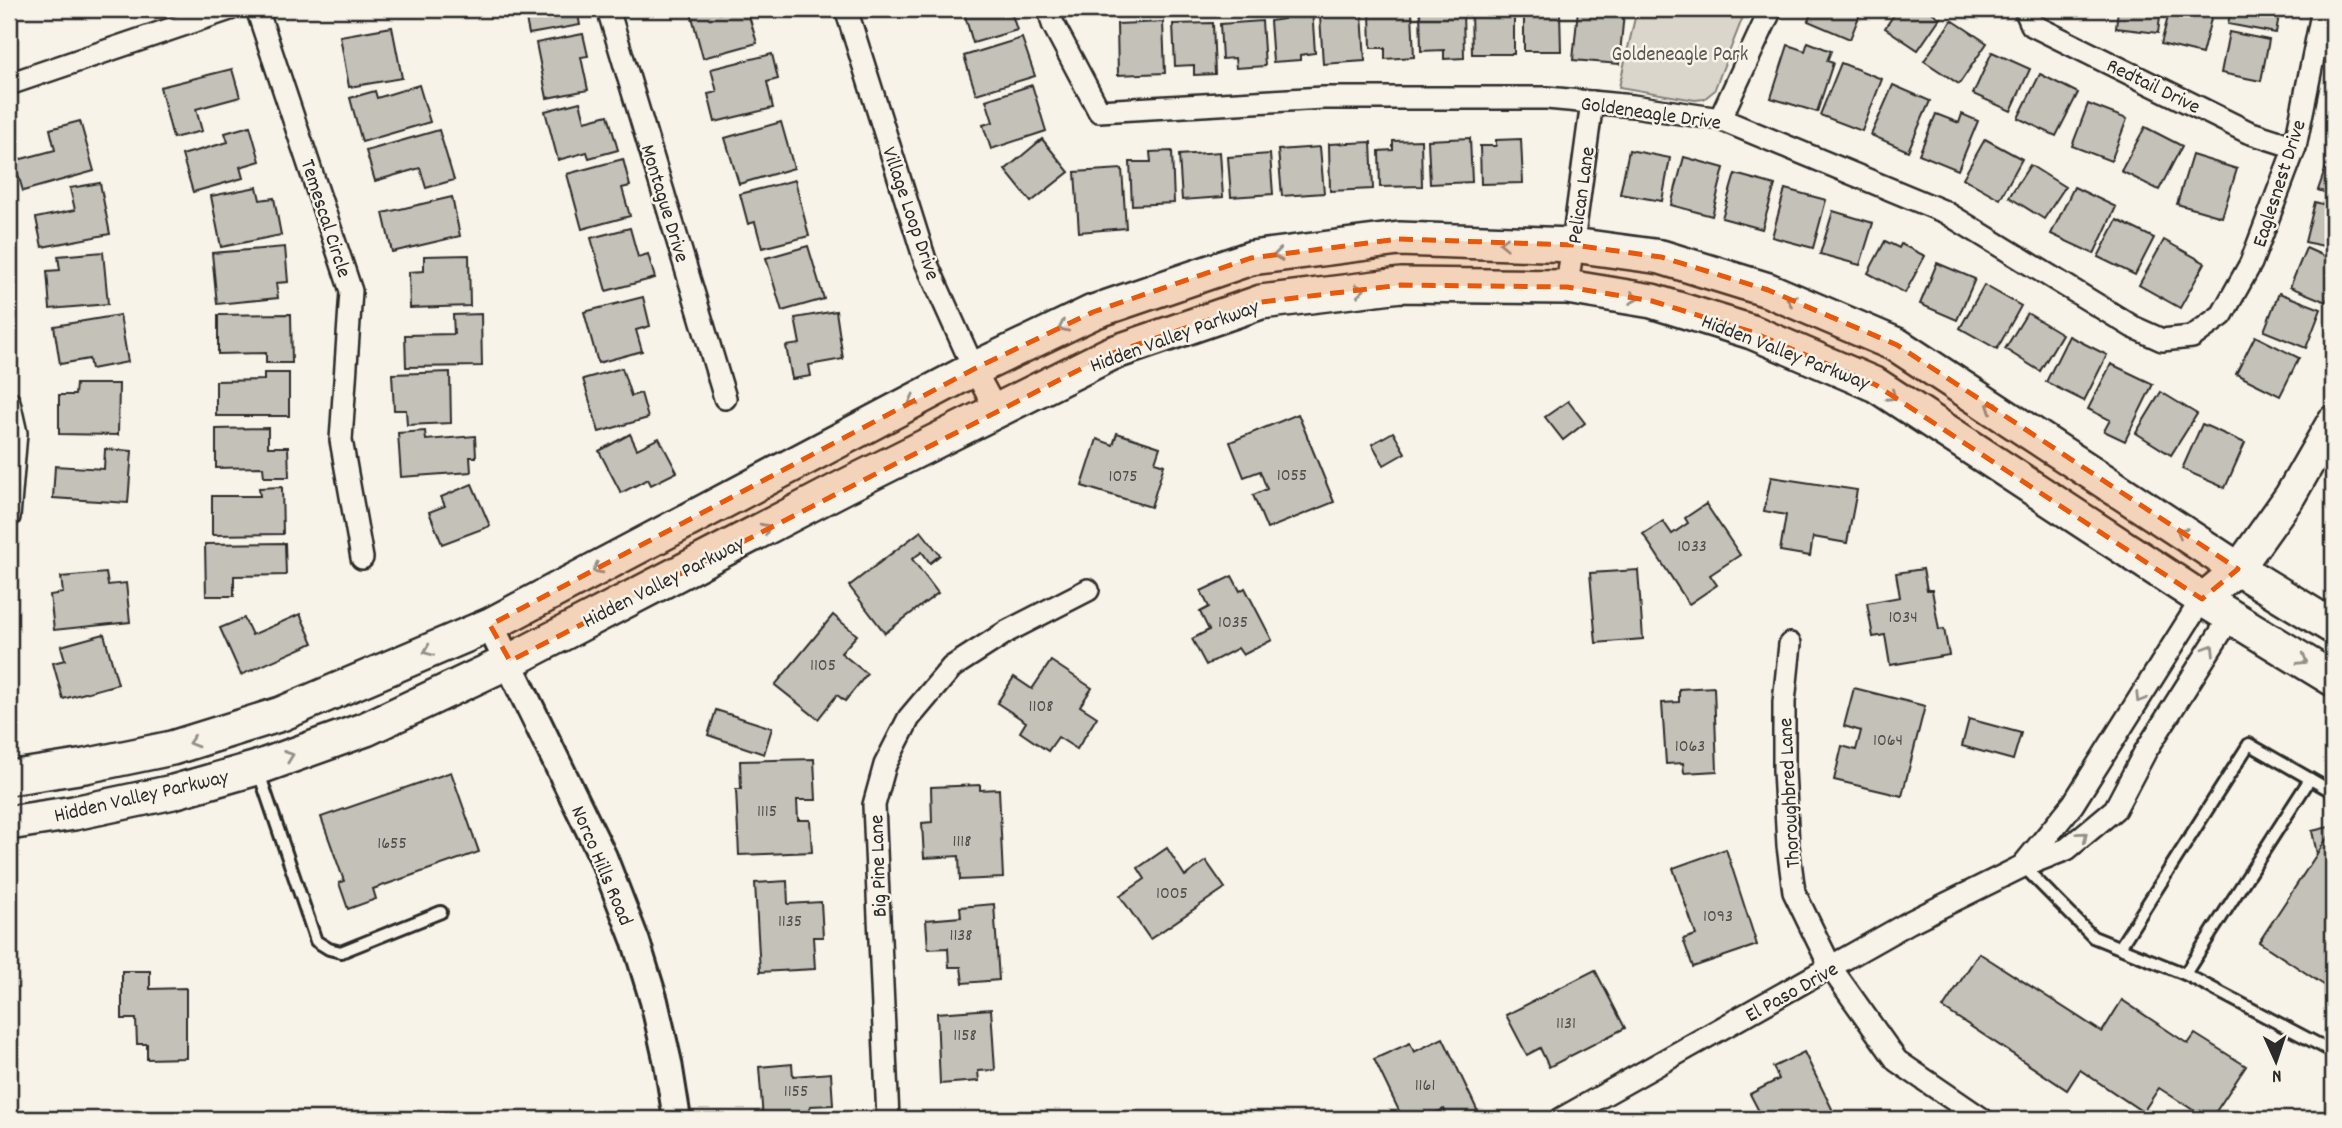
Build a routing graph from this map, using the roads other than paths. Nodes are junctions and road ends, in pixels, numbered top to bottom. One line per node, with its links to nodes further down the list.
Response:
1 (230, 9): 9 (street)
2 (257, 9): 22 (street, Temescal Circle)
3 (608, 9): 17 (street, Montague Drive)
4 (846, 9): 16 (street, Village Loop Drive)
5 (1049, 9): 10 (street, Goldeneagle Drive)
6 (1771, 9): 11 (street)
7 (2025, 9): 12 (street, Redtail Drive)
8 (2323, 9): 12 (street, Eaglesnest Drive)
9 (9, 83)
10 (1592, 102): 11 (street, Goldeneagle Drive); 13 (street, Pelican Lane)
11 (1720, 119): 15 (street, Goldeneagle Drive)
12 (2295, 147): 15 (street, Eaglesnest Drive)
13 (1573, 245): 14 (street, Pelican Lane); 16 (main road, Hidden Valley Parkway, one-way to 16); 23 (main road, Hidden Valley Parkway, one-way to 13)
14 (1567, 287): 19 (main road, Hidden Valley Parkway, one-way to 14); 25 (main road, Hidden Valley Parkway, one-way to 25)
15 (2192, 337)
16 (974, 369): 19 (street, Village Loop Drive); 27 (main road, Hidden Valley Parkway, one-way to 27)
17 (725, 398)
18 (9, 402): 21 (street)
19 (996, 410): 30 (main road, Hidden Valley Parkway, one-way to 19)
20 (2333, 421): 23 (main road)
21 (9, 517)
22 (362, 558)
23 (2238, 569): 25 (main road); 26 (main road); 28 (main road, Hidden Valley Parkway)
24 (1088, 590): 44 (street, Big Pine Lane)
25 (2203, 599): 26 (main road, Hidden Valley Parkway); 37 (street, El Paso Drive, one-way to 37)
26 (2231, 616): 31 (main road, Hidden Valley Parkway, one-way to 31); 37 (street, El Paso Drive, one-way to 26)
27 (491, 625): 30 (street, Norco Hills Road); 33 (main road, Hidden Valley Parkway, one-way to 33)
28 (2333, 626)
29 (1790, 645): 40 (street, Thoroughbred Lane)
30 (509, 661): 32 (main road, Hidden Valley Parkway, one-way to 30); 43 (street, Norco Hills Road)
31 (2333, 679)
32 (257, 768): 36 (main road, Hidden Valley Parkway); 38 (lane)
33 (9, 778)
34 (2310, 779): 35 (lane); 39 (lane); 41 (lane)
35 (2333, 792)
36 (9, 823)
37 (2022, 866): 39 (lane); 40 (street, El Paso Drive)
38 (441, 912)
39 (2120, 947): 41 (lane)
40 (1831, 968): 45 (street, El Paso Drive); 46 (street, Thoroughbred Lane)
41 (2185, 974): 42 (lane)
42 (2333, 1052)
43 (677, 1119)
44 (888, 1119)
45 (1561, 1119)
46 (1982, 1119)

